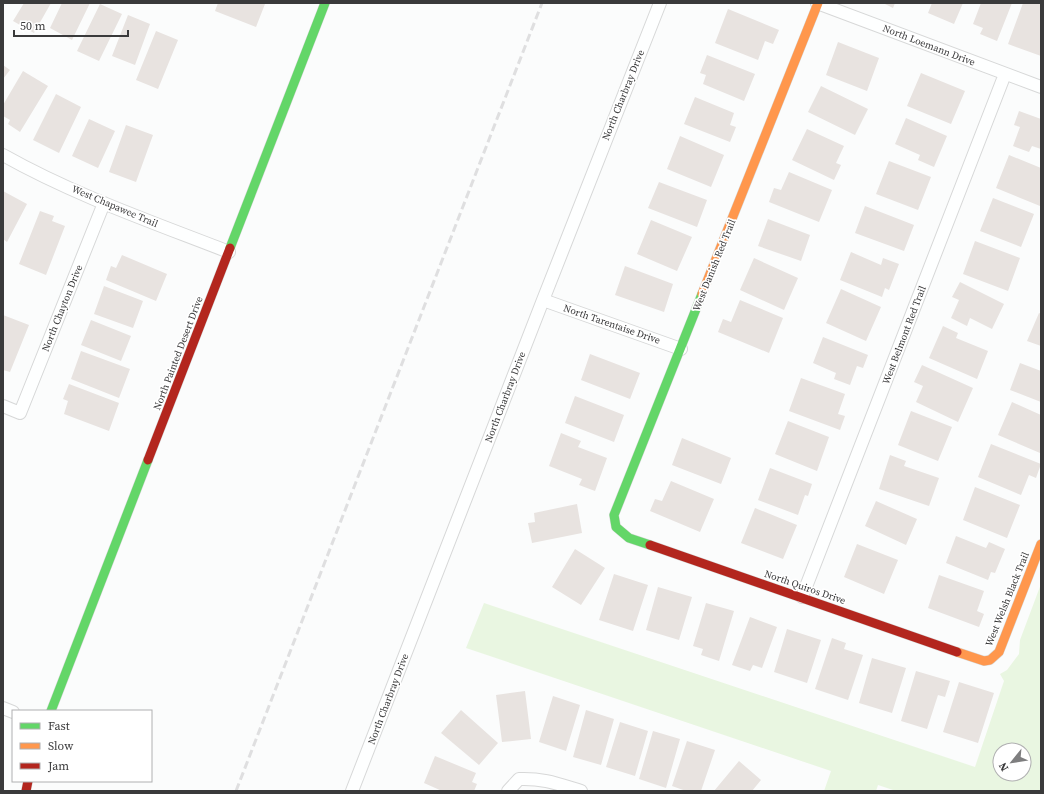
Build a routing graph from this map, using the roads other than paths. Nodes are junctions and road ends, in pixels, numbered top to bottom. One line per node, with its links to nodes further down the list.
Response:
1 (326, 3): 8 (street, North Painted Desert Drive)
2 (660, 3): 9 (street, North Charbray Drive)
3 (818, 3): 4 (street, North Loemann Drive); 10 (street, West Danish Red Trail)
4 (1006, 74): 5 (street, North Loemann Drive); 14 (street, West Belmont Red Trail)
5 (1041, 87)
6 (3, 155): 7 (street, West Chapawee Trail)
7 (104, 204): 8 (street, West Chapawee Trail); 11 (street, North Chayton Drive)
8 (229, 252): 16 (street, North Painted Desert Drive)
9 (542, 300): 10 (street, North Tarentaise Drive); 17 (street, North Charbray Drive)
10 (681, 349): 12 (street, West Danish Red Trail)
11 (3, 406)
12 (616, 527): 14 (street, North Quiros Drive)
13 (1041, 544): 15 (street, West Welsh Black Trail)
14 (802, 597): 15 (street, North Quiros Drive)
15 (990, 660)
16 (51, 710)
17 (352, 791)
18 (508, 791): 19 (street)
19 (581, 791)

